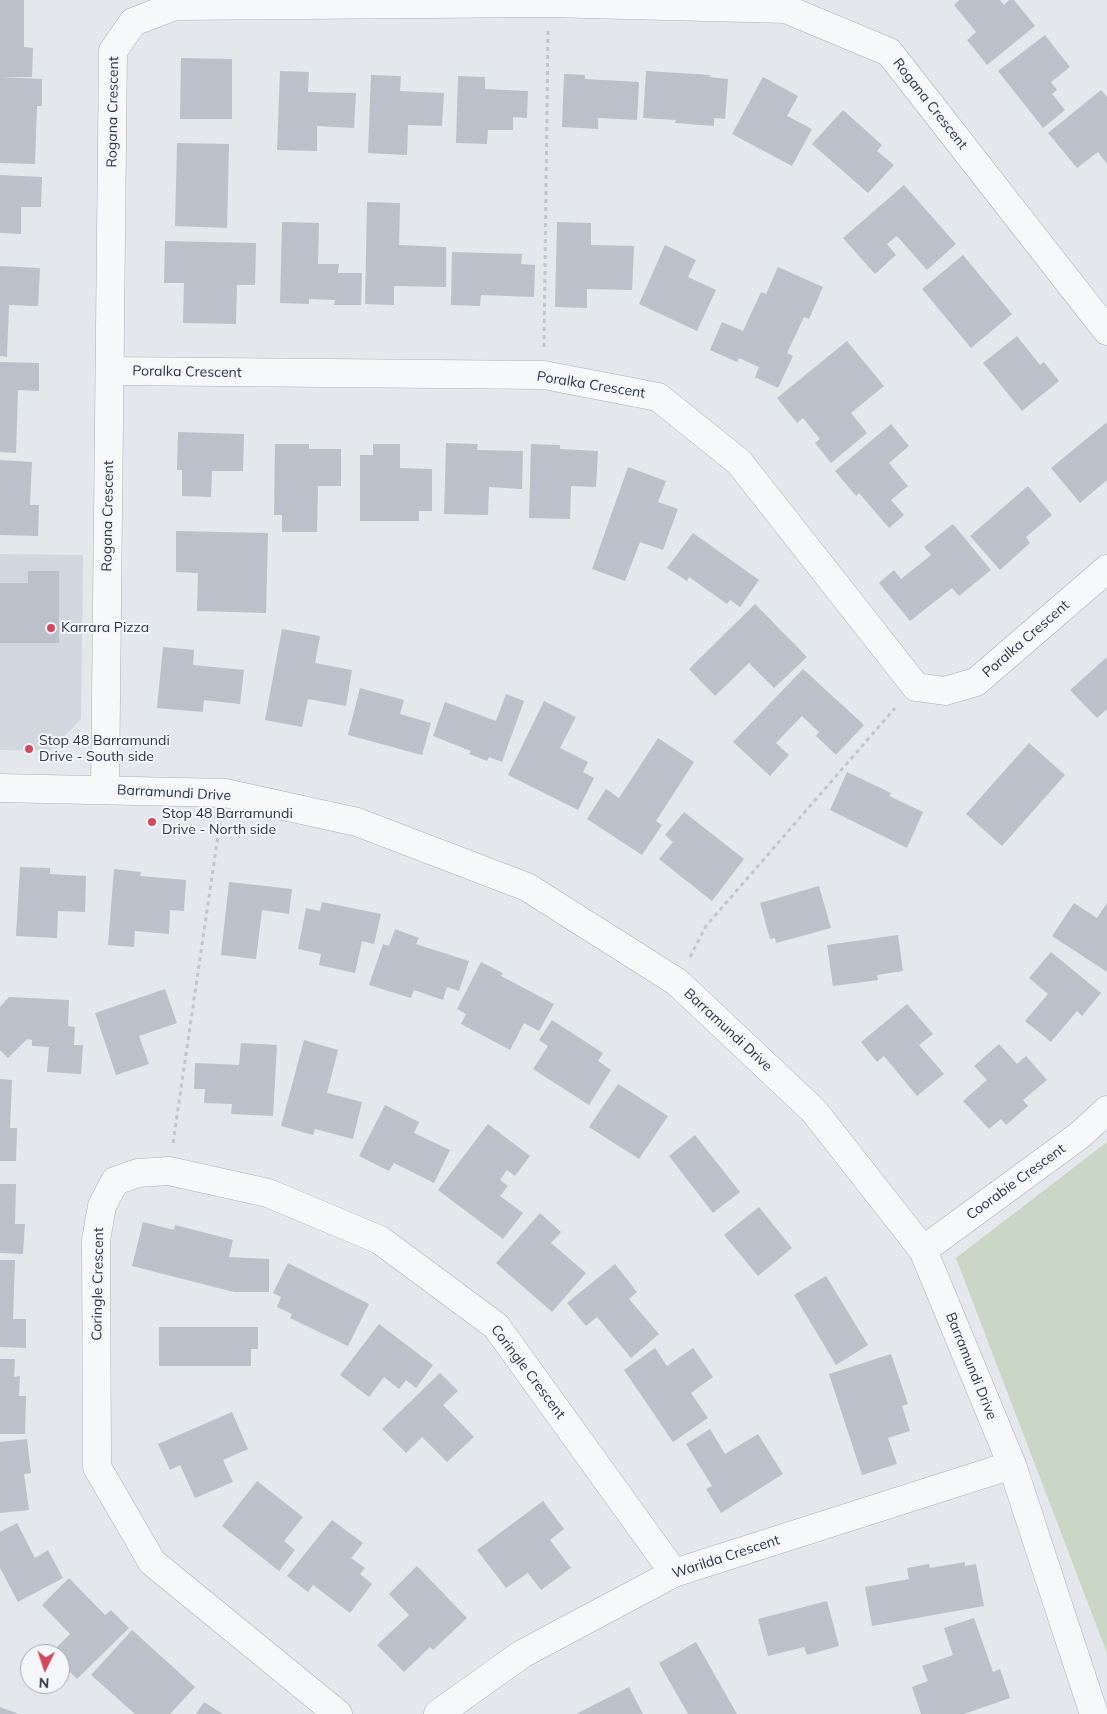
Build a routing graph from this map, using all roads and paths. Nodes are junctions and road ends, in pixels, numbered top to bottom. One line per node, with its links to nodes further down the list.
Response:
1 (599, 2): 2 (street, Rogana Crescent); 3 (street, Rogana Crescent)
2 (548, 3): 4 (street, Rogana Crescent); 5 (path)
3 (1107, 332)
4 (110, 371): 5 (street, Poralka Crescent); 9 (street, Rogana Crescent)
5 (544, 375): 7 (street, Poralka Crescent)
6 (1107, 569): 7 (street, Poralka Crescent)
7 (916, 687): 11 (path)
8 (0, 788): 9 (street, Barramundi Drive)
9 (105, 790): 10 (street, Barramundi Drive)
10 (225, 793): 11 (street, Barramundi Drive); 13 (path)
11 (677, 982): 14 (street, Barramundi Drive)
12 (1107, 1110): 14 (street, Coorabie Crescent)
13 (169, 1171): 16 (street, Coringle Crescent); 17 (street, Coringle Crescent)
14 (924, 1250): 15 (street, Barramundi Drive)
15 (1012, 1465): 16 (street, Warilda Crescent); 19 (street, Barramundi Drive)
16 (674, 1573): 18 (street, Warilda Crescent)
17 (338, 1714)
18 (438, 1714)
19 (1094, 1714)

